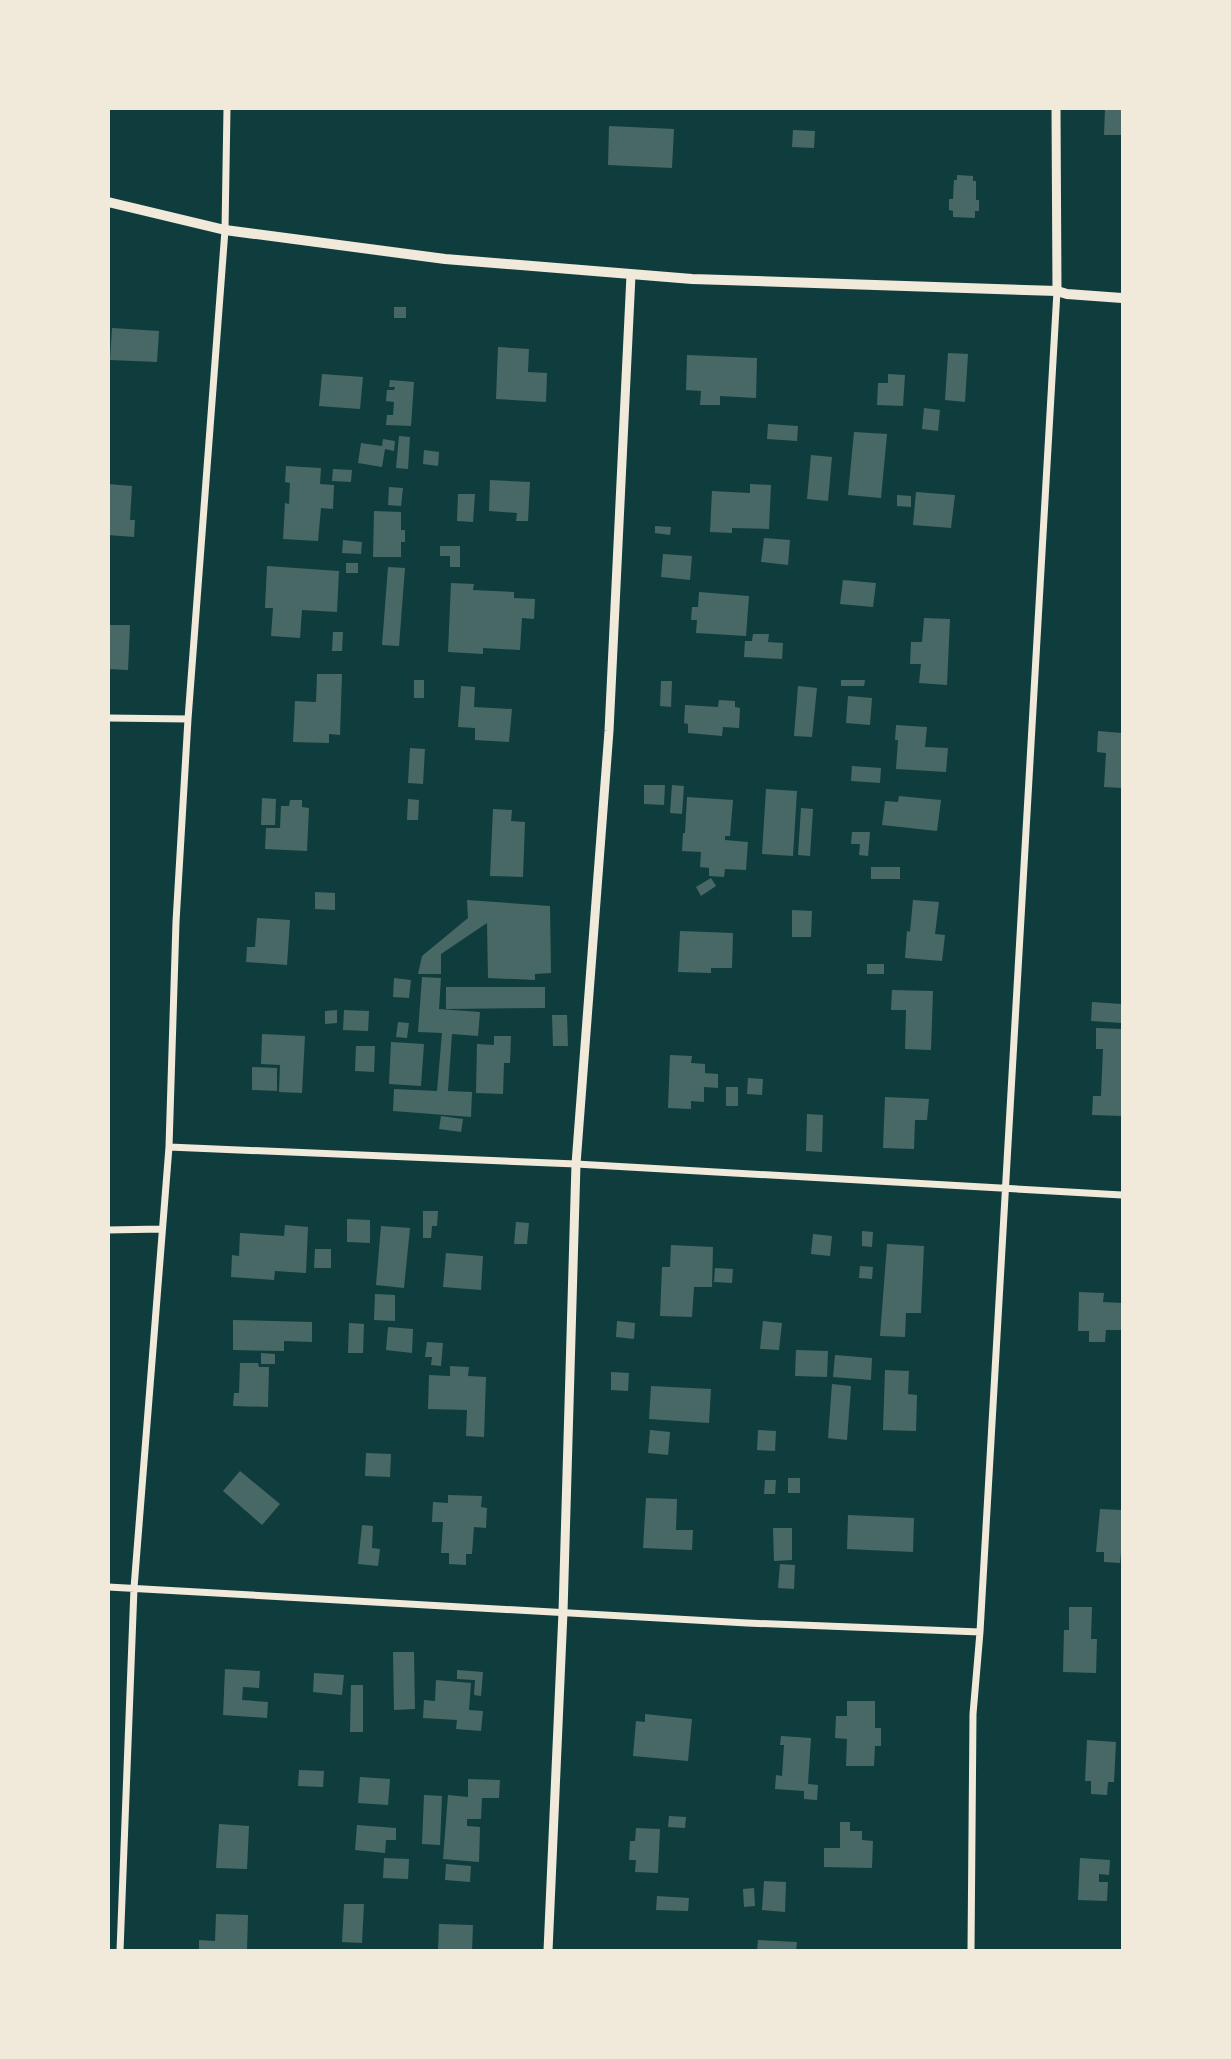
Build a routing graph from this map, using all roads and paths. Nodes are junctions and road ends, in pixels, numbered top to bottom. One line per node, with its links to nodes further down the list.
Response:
1 (227, 108): 4 (street)
2 (1056, 108): 6 (street)
3 (108, 202): 4 (main road)
4 (225, 230): 5 (main road); 9 (street)
5 (631, 275): 6 (main road); 11 (street)
6 (1057, 291): 7 (main road); 12 (street)
7 (1122, 298)
8 (108, 718): 9 (street)
9 (188, 719): 10 (street)
10 (169, 1147): 11 (street); 14 (street)
11 (576, 1164): 12 (street); 18 (street)
12 (1006, 1186): 13 (street); 19 (street)
13 (1122, 1195)
14 (162, 1229): 15 (street); 17 (street)
15 (108, 1230)
16 (108, 1587): 17 (street)
17 (134, 1588): 18 (street); 20 (street)
18 (563, 1612): 19 (street); 21 (street)
19 (980, 1632): 22 (street)
20 (120, 1951)
21 (548, 1951)
22 (971, 1951)

